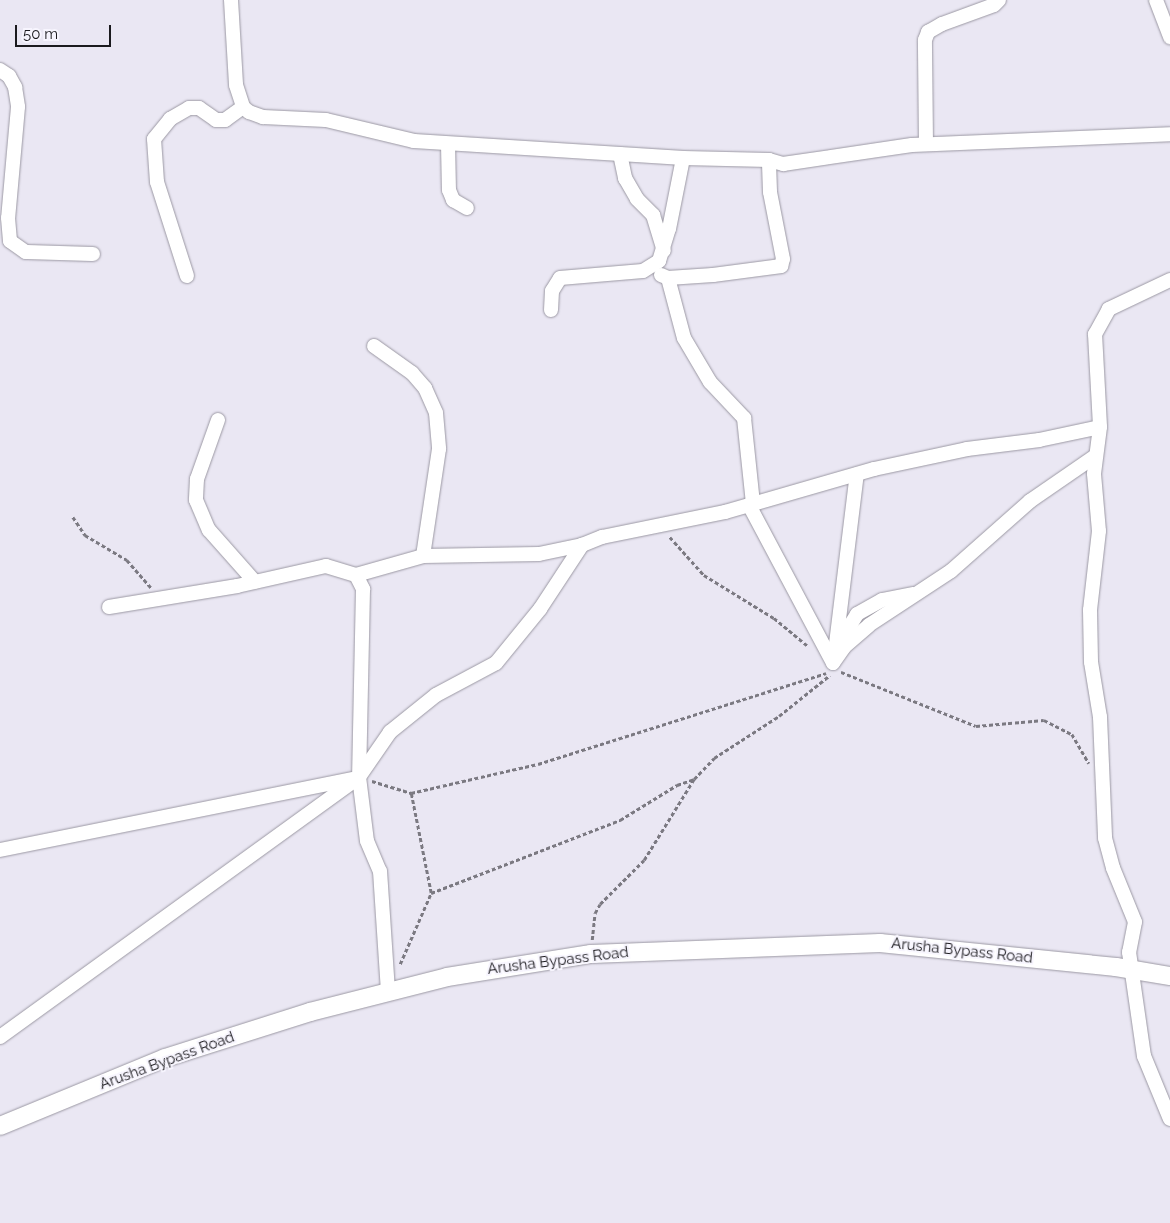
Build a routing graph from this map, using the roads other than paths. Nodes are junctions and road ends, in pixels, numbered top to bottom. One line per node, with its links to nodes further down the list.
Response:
1 (231, 0): 6 (street)
2 (999, 0): 9 (street)
3 (1156, 0): 4 (street)
4 (1170, 37)
5 (0, 70): 15 (street)
6 (243, 107): 8 (street); 17 (street)
7 (1170, 134): 9 (street)
8 (448, 144): 10 (street); 13 (street)
9 (926, 144): 12 (street)
10 (620, 154): 11 (street); 14 (street)
11 (683, 158): 12 (street); 14 (street)
12 (769, 160): 18 (street)
13 (467, 208)
14 (664, 251): 16 (street)
15 (93, 254)
16 (653, 268): 18 (street); 20 (street)
17 (187, 276)
18 (668, 278): 26 (street)
19 (1170, 280): 23 (street)
20 (551, 310)
21 (374, 346): 28 (street)
22 (218, 420): 30 (street)
23 (1100, 427): 24 (street); 25 (street)
24 (1094, 457): 32 (street); 35 (street)
25 (857, 474): 26 (street); 32 (street)
26 (751, 504): 27 (street); 32 (street)
27 (582, 545): 28 (street); 33 (street)
28 (423, 556): 29 (street)
29 (356, 575): 30 (street); 33 (street)
30 (255, 582): 31 (street)
31 (108, 607)
32 (835, 667)
33 (359, 777): 34 (street); 37 (street); 38 (street)
34 (0, 850)
35 (1131, 970): 36 (main road, Arusha Bypass Road); 37 (main road, Arusha Bypass Road); 39 (street)
36 (1170, 976)
37 (388, 990): 40 (main road, Arusha Bypass Road)
38 (0, 1037)
39 (1170, 1119)
40 (0, 1126)

